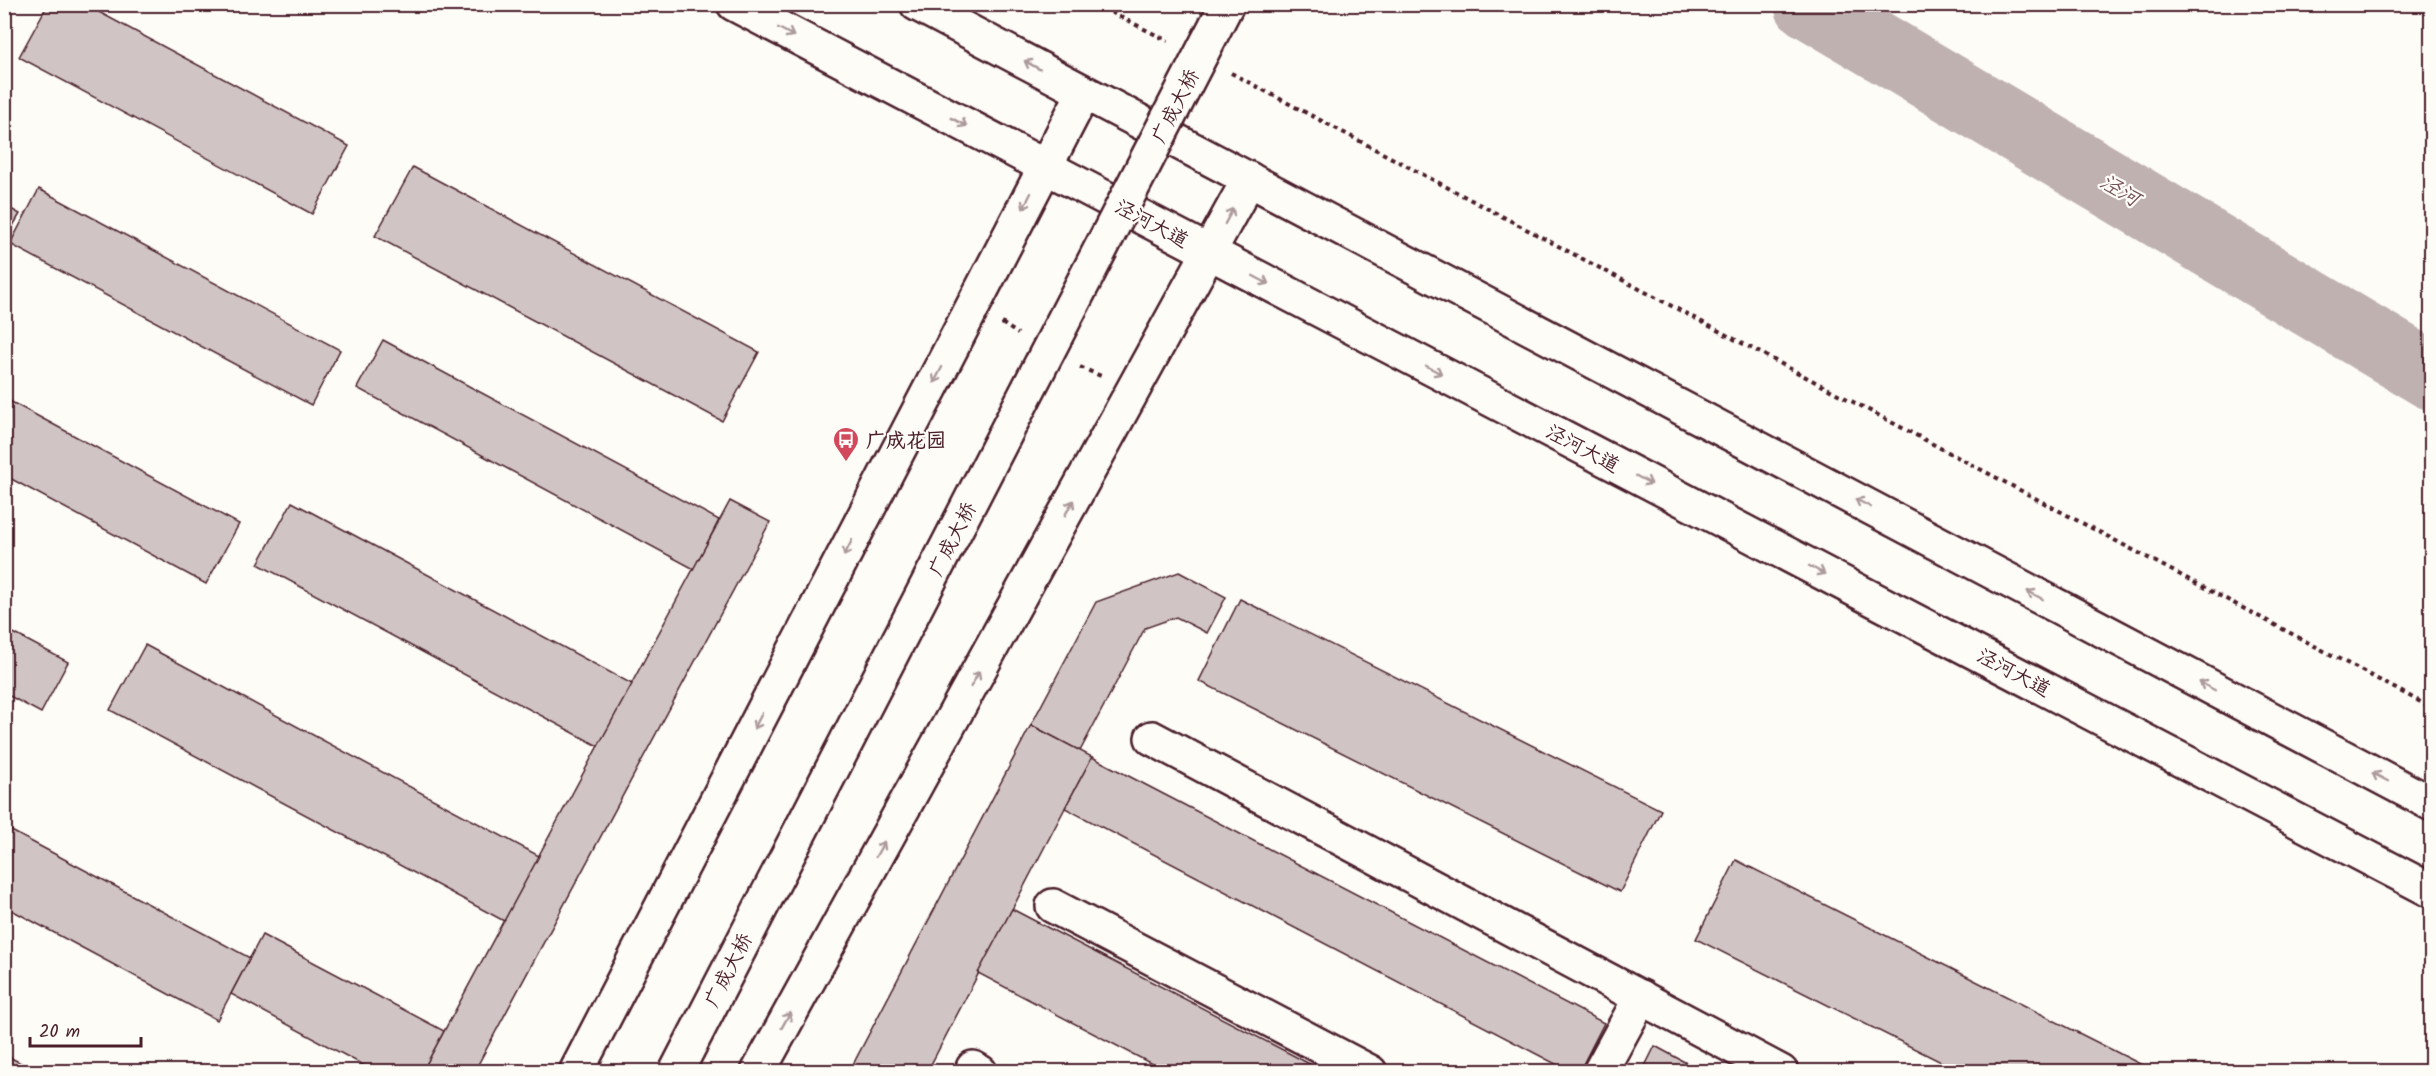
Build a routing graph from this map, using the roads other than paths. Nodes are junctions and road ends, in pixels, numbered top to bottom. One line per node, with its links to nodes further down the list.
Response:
1 (734, 4): 5 (main road, 泾河大道, one-way to 5)
2 (917, 4): 4 (main road, one-way to 2)
3 (1227, 4): 14 (main road, 广成大桥, bridge)
4 (1083, 93): 5 (main road); 6 (main road)
5 (1045, 166): 7 (main road, 泾河大道); 13 (main road, one-way to 13)
6 (1249, 179): 7 (main road, one-way to 6); 9 (main road, one-way to 6)
7 (1209, 252): 10 (main road, 泾河大道, one-way to 10); 15 (main road, one-way to 7)
8 (1152, 738): 12 (main road)
9 (2432, 804)
10 (2432, 891)
11 (1053, 906): 16 (main road)
12 (1641, 997): 17 (main road); 18 (main road)
13 (576, 1071)
14 (676, 1071)
15 (758, 1071)
16 (1370, 1071)
17 (1600, 1071)
18 (1781, 1071)

